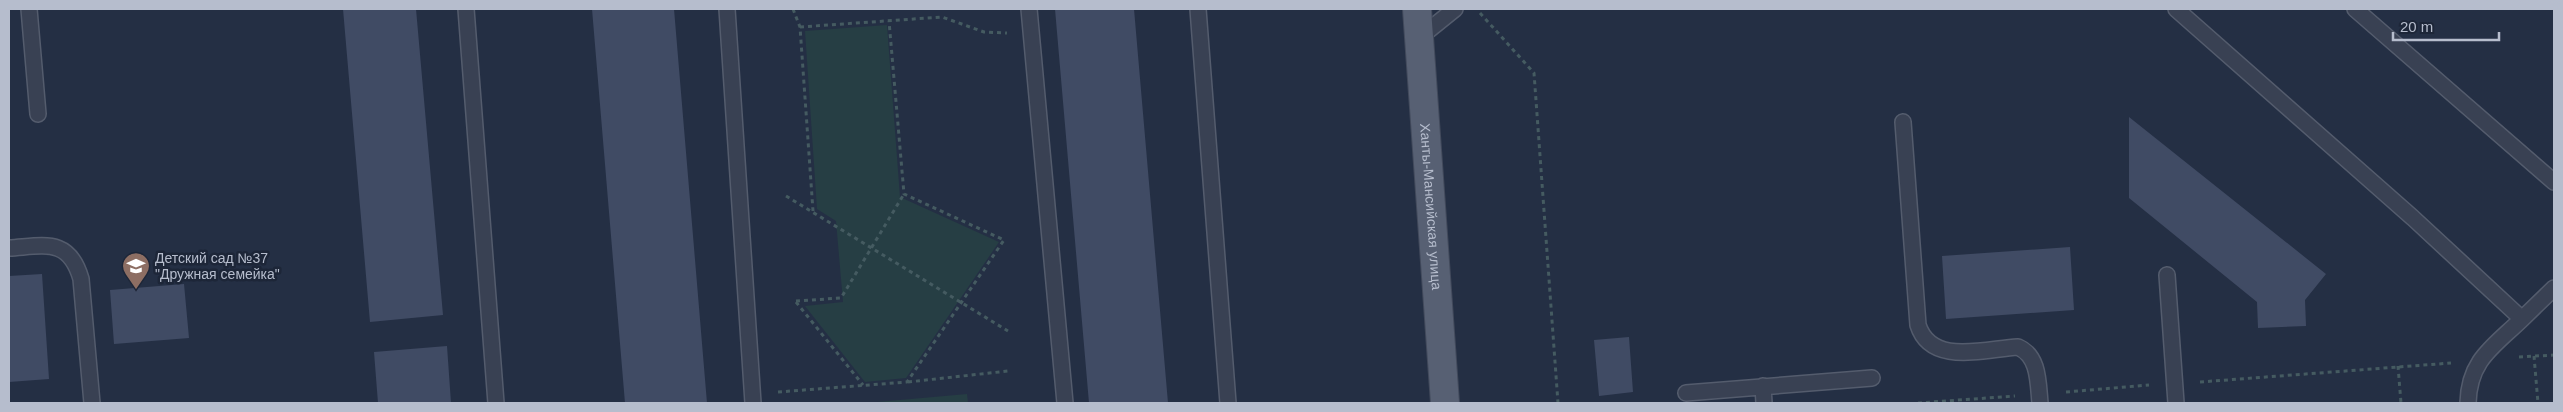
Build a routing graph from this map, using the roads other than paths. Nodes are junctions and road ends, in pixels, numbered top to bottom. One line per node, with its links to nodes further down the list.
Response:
1 (29, 9): 11 (lane)
2 (466, 9): 23 (lane)
3 (727, 9): 24 (lane)
4 (1029, 9): 25 (lane)
5 (1198, 9): 26 (lane)
6 (1417, 9): 10 (main road, Ханты-Мансийская улица)
7 (1456, 9): 10 (lane)
8 (2176, 9): 17 (lane)
9 (2355, 9): 13 (lane)
10 (1419, 38): 27 (main road, Ханты-Мансийская улица)
11 (38, 114)
12 (1903, 122): 21 (lane)
13 (2554, 182)
14 (9, 248): 22 (lane)
15 (2167, 276): 29 (lane)
16 (2554, 288): 17 (lane)
17 (2522, 319): 30 (lane)
18 (1872, 378): 19 (lane)
19 (1762, 386): 20 (lane); 28 (lane)
20 (1686, 393)
21 (2040, 399)
22 (92, 403)
23 (496, 403)
24 (753, 403)
25 (1065, 403)
26 (1228, 403)
27 (1445, 403)
28 (1764, 403)
29 (2176, 403)
30 (2468, 403)

